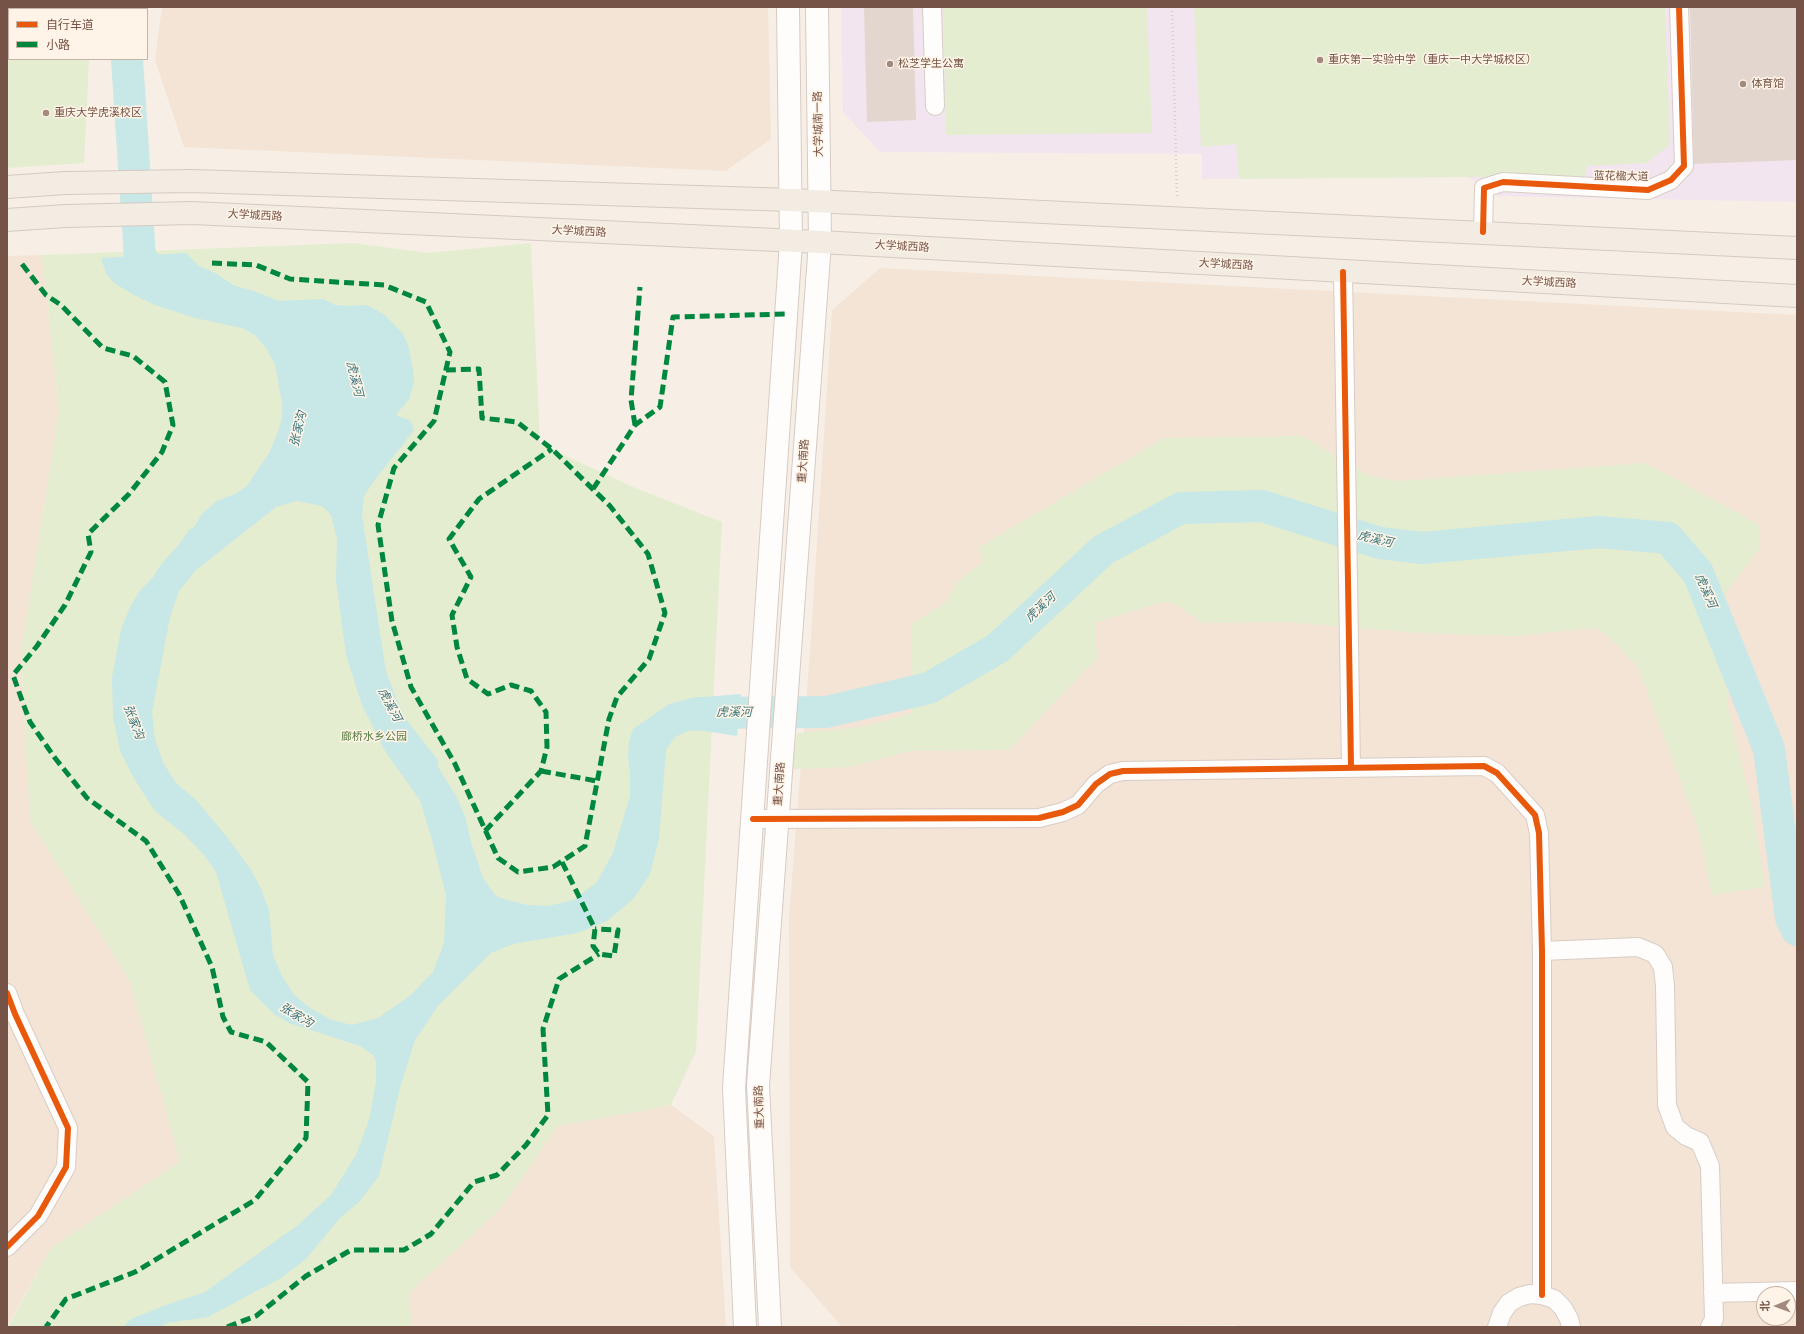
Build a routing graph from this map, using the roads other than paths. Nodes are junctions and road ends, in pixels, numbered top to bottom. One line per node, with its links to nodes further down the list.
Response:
1 (788, 7): 7 (main road)
2 (817, 7): 8 (main road, 大学城南一路)
3 (932, 7): 5 (street)
4 (1679, 7): 10 (street, 蓝花楹大道)
5 (935, 106)
6 (7, 187): 7 (main road)
7 (792, 200): 8 (main road); 11 (main road)
8 (820, 201): 10 (main road); 12 (main road, 大学城南一路)
9 (7, 220): 11 (main road, 大学城西路)
10 (1483, 232): 13 (main road)
11 (791, 242): 12 (main road, 大学城西路); 17 (main road)
12 (820, 242): 14 (main road, 大学城西路); 18 (main road, 重大南路)
13 (1797, 248)
14 (1343, 272): 15 (main road, 大学城西路); 16 (street)
15 (1797, 296)
16 (1352, 767): 18 (street); 19 (street)
17 (753, 819): 18 (street); 26 (main road)
18 (777, 820): 27 (main road, 重大南路)
19 (1542, 951): 24 (street); 25 (street)
20 (7, 993): 21 (street)
21 (11, 1014): 22 (street)
22 (7, 1247)
23 (1797, 1291): 24 (street)
24 (1713, 1293): 30 (street)
25 (1542, 1295): 28 (street); 29 (street)
26 (745, 1327)
27 (770, 1327)
28 (1497, 1327)
29 (1571, 1327)
30 (1710, 1327)

